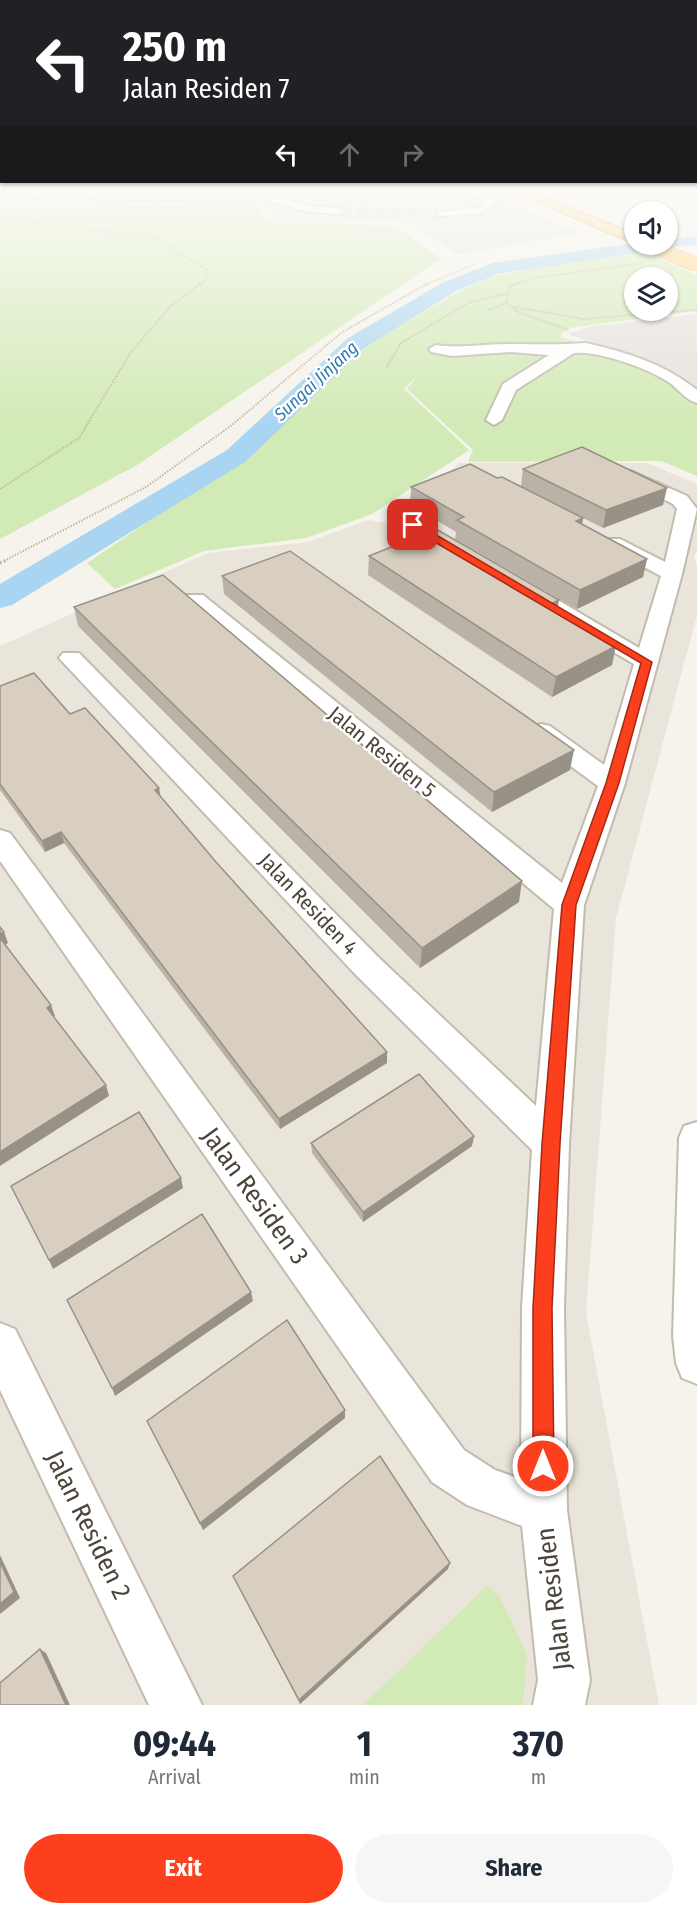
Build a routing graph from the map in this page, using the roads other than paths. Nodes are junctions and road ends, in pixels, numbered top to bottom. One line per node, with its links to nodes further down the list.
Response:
1 (436, 349): 2 (street)
2 (570, 349): 3 (street); 4 (street)
3 (697, 398)
4 (494, 420)
5 (614, 468): 9 (street, Jalan Residen)
6 (413, 525): 8 (street)
7 (601, 537): 9 (street)
8 (474, 561)
9 (672, 573): 13 (street, Jalan Residen)
10 (535, 597): 13 (street)
11 (195, 600): 17 (street, Jalan Residen 5)
12 (70, 658): 19 (street, Jalan Residen 4)
13 (647, 662): 15 (street, Jalan Residen)
14 (526, 721): 15 (street)
15 (612, 783): 17 (street, Jalan Residen)
16 (0, 840): 22 (street, Jalan Residen 3)
17 (569, 905): 19 (street, Jalan Residen)
18 (697, 1138): 21 (street)
19 (551, 1144): 22 (street, Jalan Residen)
20 (0, 1344): 23 (street, Jalan Residen 2)
21 (697, 1363)
22 (544, 1510): 24 (street, Jalan Residen)
23 (176, 1705)
24 (559, 1705)

